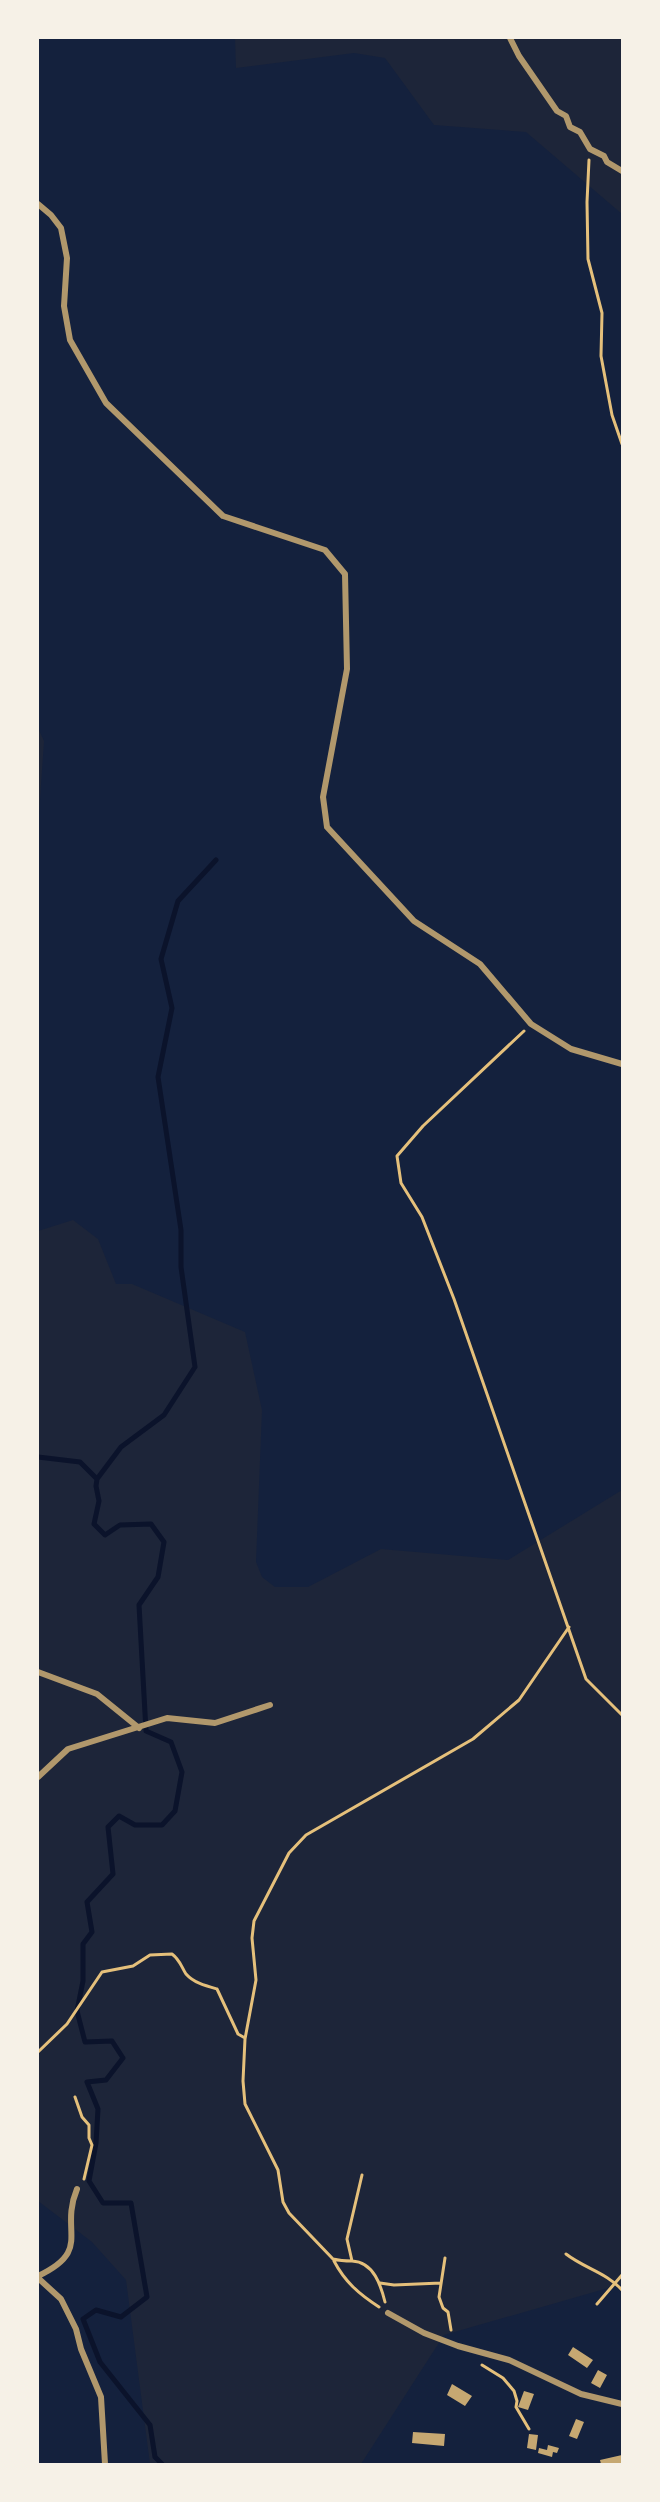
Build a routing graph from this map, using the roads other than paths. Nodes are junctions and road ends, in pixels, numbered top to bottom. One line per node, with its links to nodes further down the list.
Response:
1 (510, 38): 2 (street)
2 (622, 171)
3 (38, 204): 4 (street)
4 (622, 1064)
5 (38, 1672): 7 (street)
6 (270, 1704): 7 (street)
7 (140, 1728): 8 (street)
8 (38, 1777)
9 (78, 2189): 10 (street)
10 (38, 2277): 13 (street)
11 (388, 2313): 12 (street)
12 (622, 2404)
13 (105, 2464)

